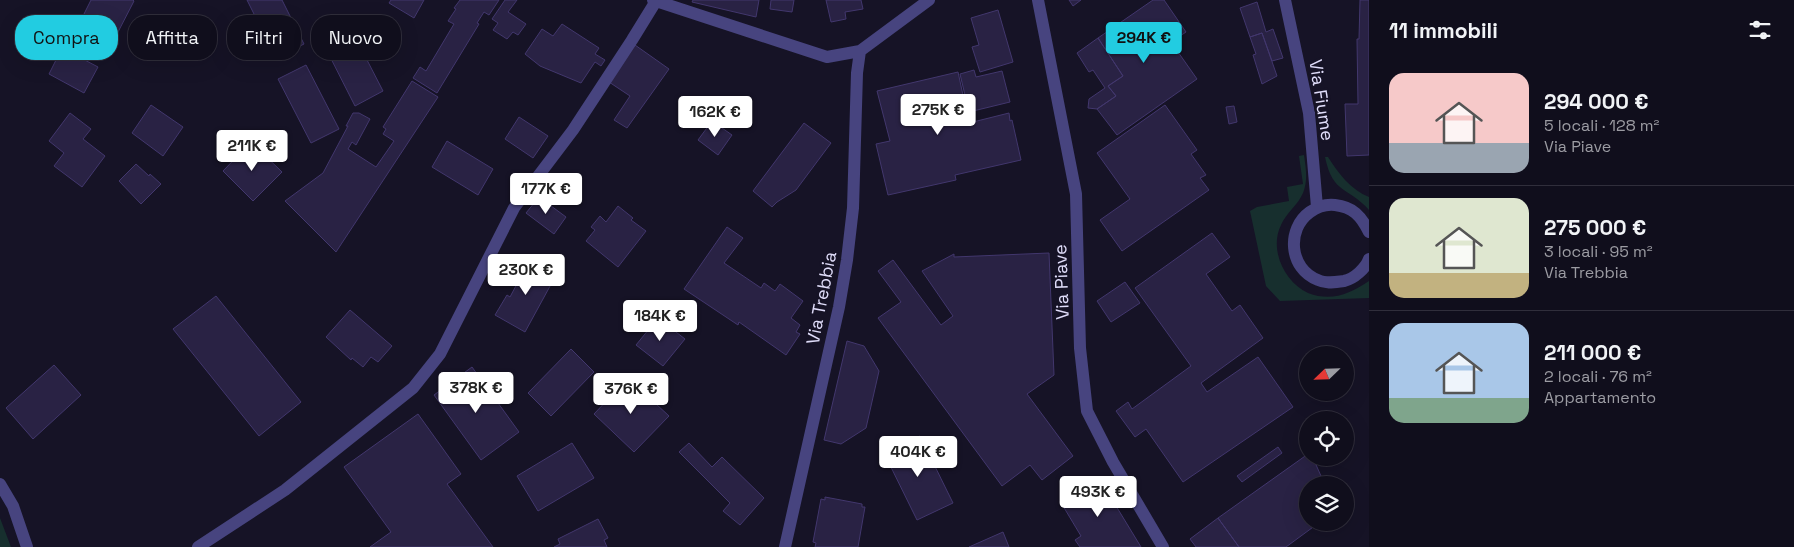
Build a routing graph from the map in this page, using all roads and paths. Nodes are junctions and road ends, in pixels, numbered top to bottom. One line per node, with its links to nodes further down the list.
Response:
1 (654, 0): 5 (street); 11 (street)
2 (930, 0): 5 (street)
3 (1038, 0): 13 (street, Via Piave)
4 (1285, 0): 6 (street, Via Fiume)
5 (860, 51): 12 (street, Via Trebbia)
6 (1318, 207): 7 (street); 8 (street)
7 (1369, 232)
8 (1369, 259)
9 (0, 484): 10 (street)
10 (27, 547)
11 (198, 547)
12 (785, 547)
13 (1163, 547)

